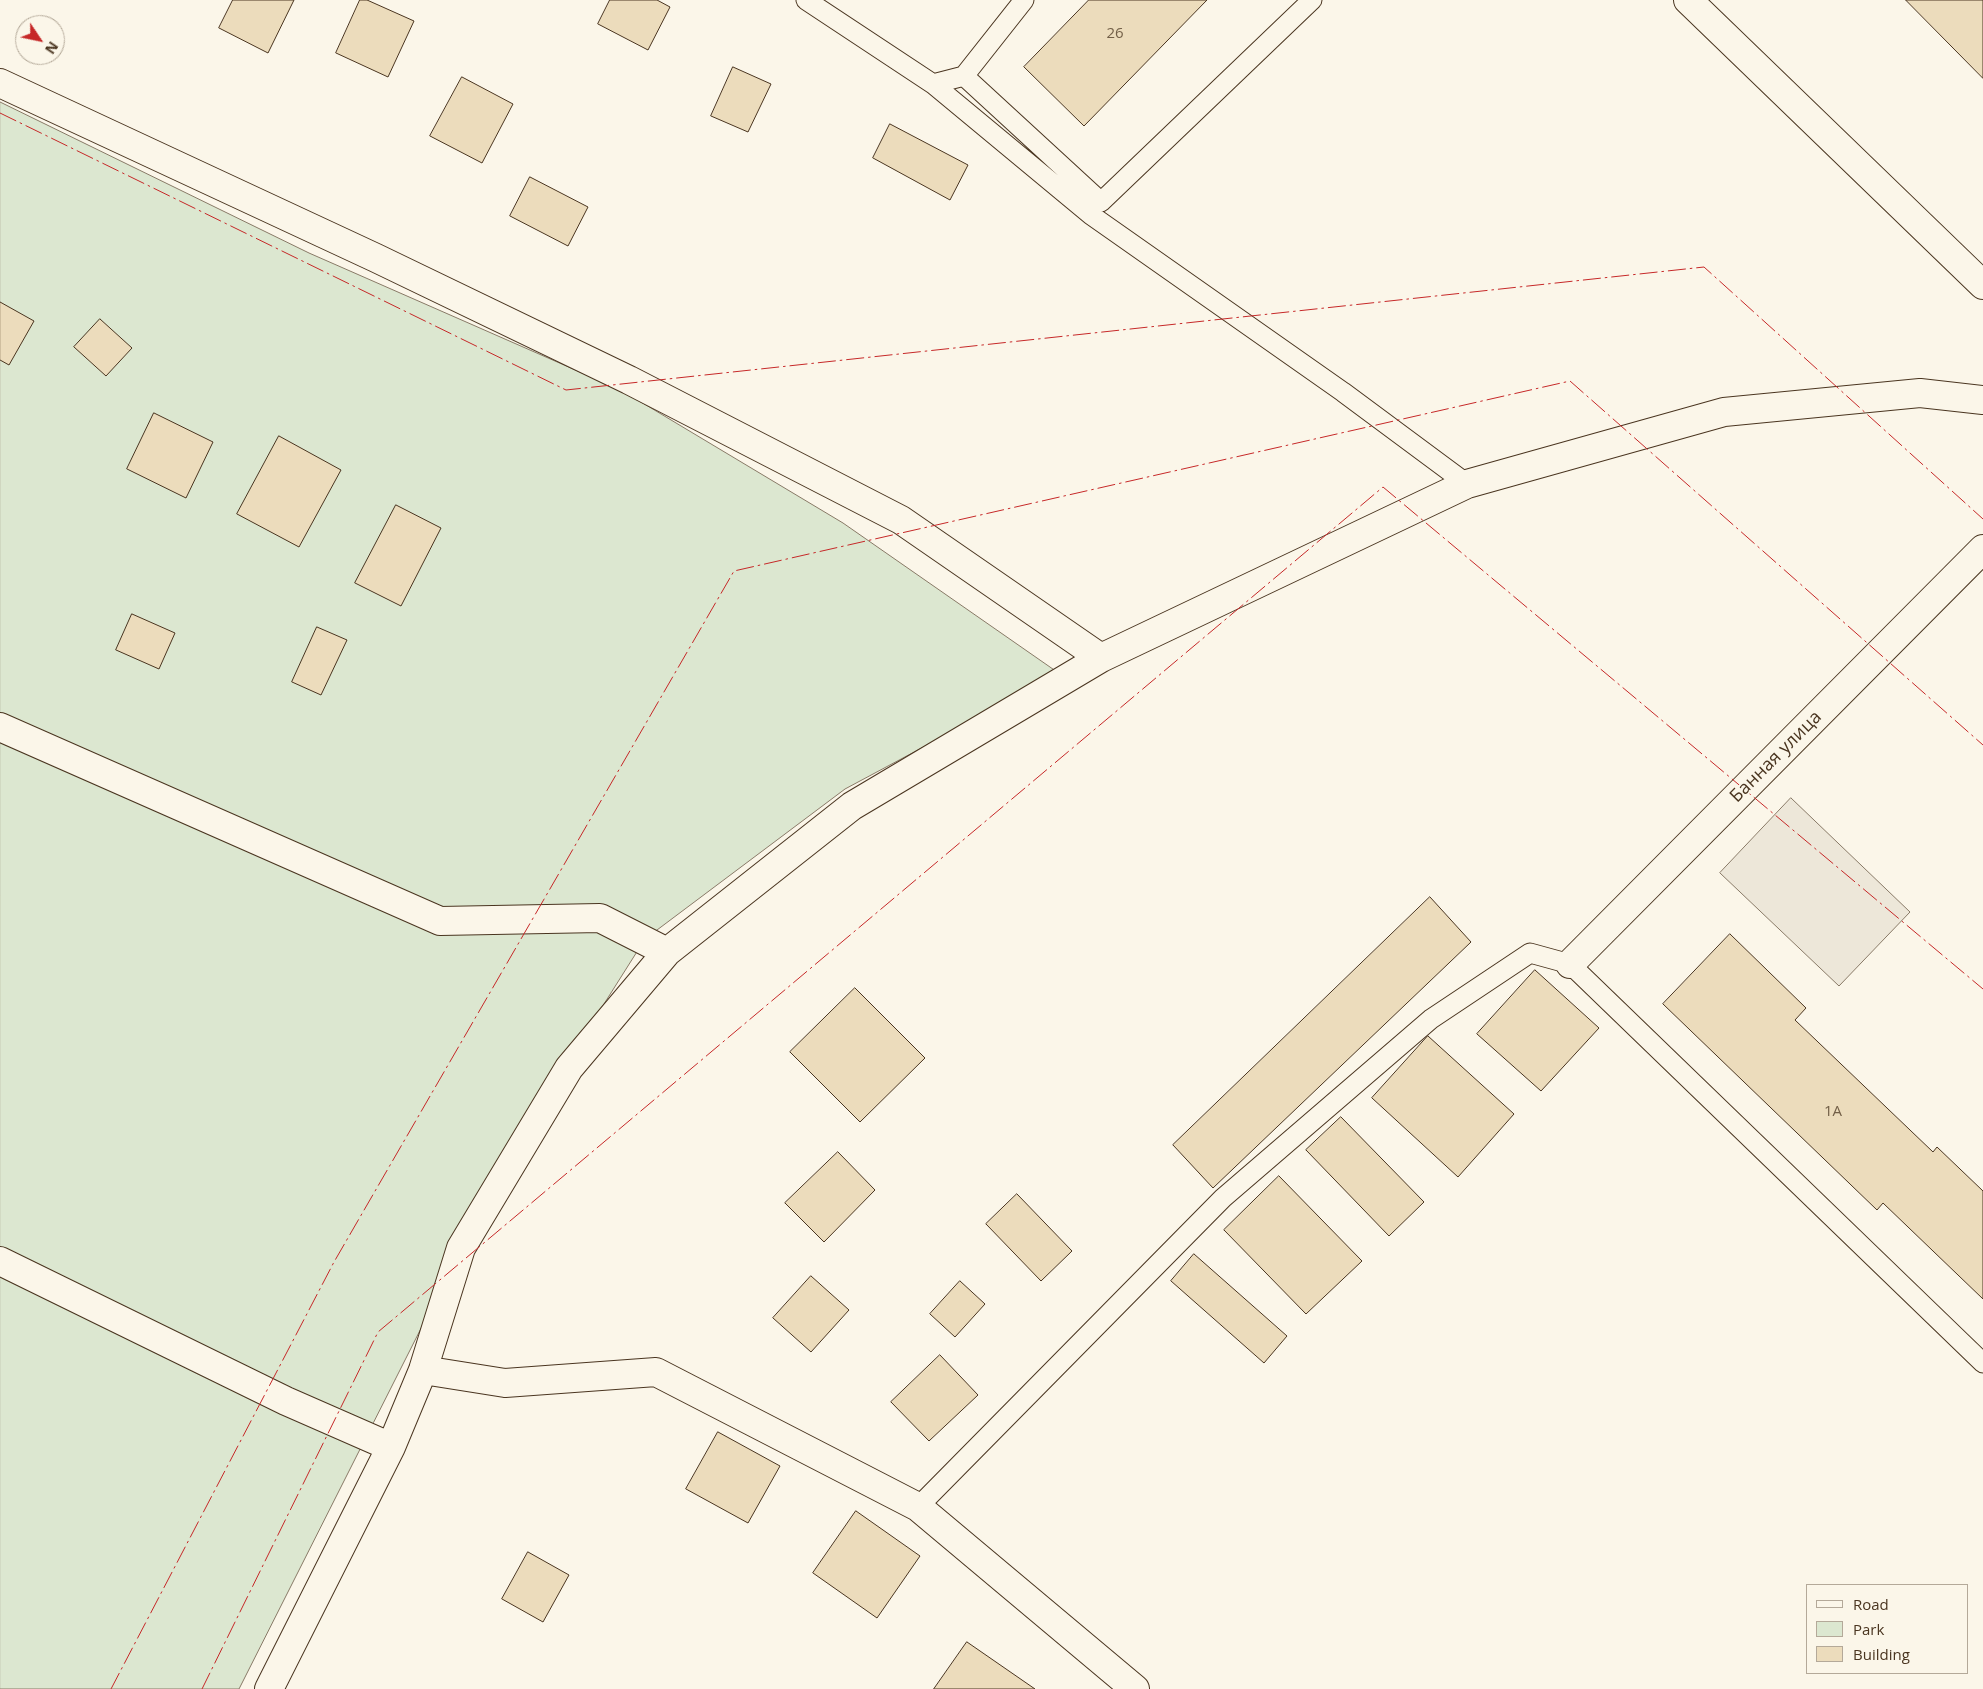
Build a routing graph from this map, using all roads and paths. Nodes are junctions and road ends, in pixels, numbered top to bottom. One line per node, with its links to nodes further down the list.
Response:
1 (806, 0): 7 (lane)
2 (1024, 0): 5 (lane)
3 (1312, 0): 8 (lane)
4 (1688, 0): 9 (street)
5 (964, 76): 7 (lane); 8 (lane)
6 (0, 83): 13 (street)
7 (933, 84): 8 (lane)
8 (1096, 209): 11 (lane)
9 (1983, 285)
10 (1983, 400): 11 (street)
11 (1467, 484): 13 (street)
12 (1983, 549): 16 (street, Банная улица)
13 (1101, 658): 15 (street)
14 (0, 727): 15 (street)
15 (667, 952): 19 (street)
16 (1570, 964): 18 (lane); 21 (lane)
17 (0, 1262): 20 (street)
18 (1983, 1363)
19 (423, 1370): 20 (street); 21 (street)
20 (391, 1447): 22 (street)
21 (918, 1507): 23 (street)
22 (269, 1689)
23 (1135, 1689)

